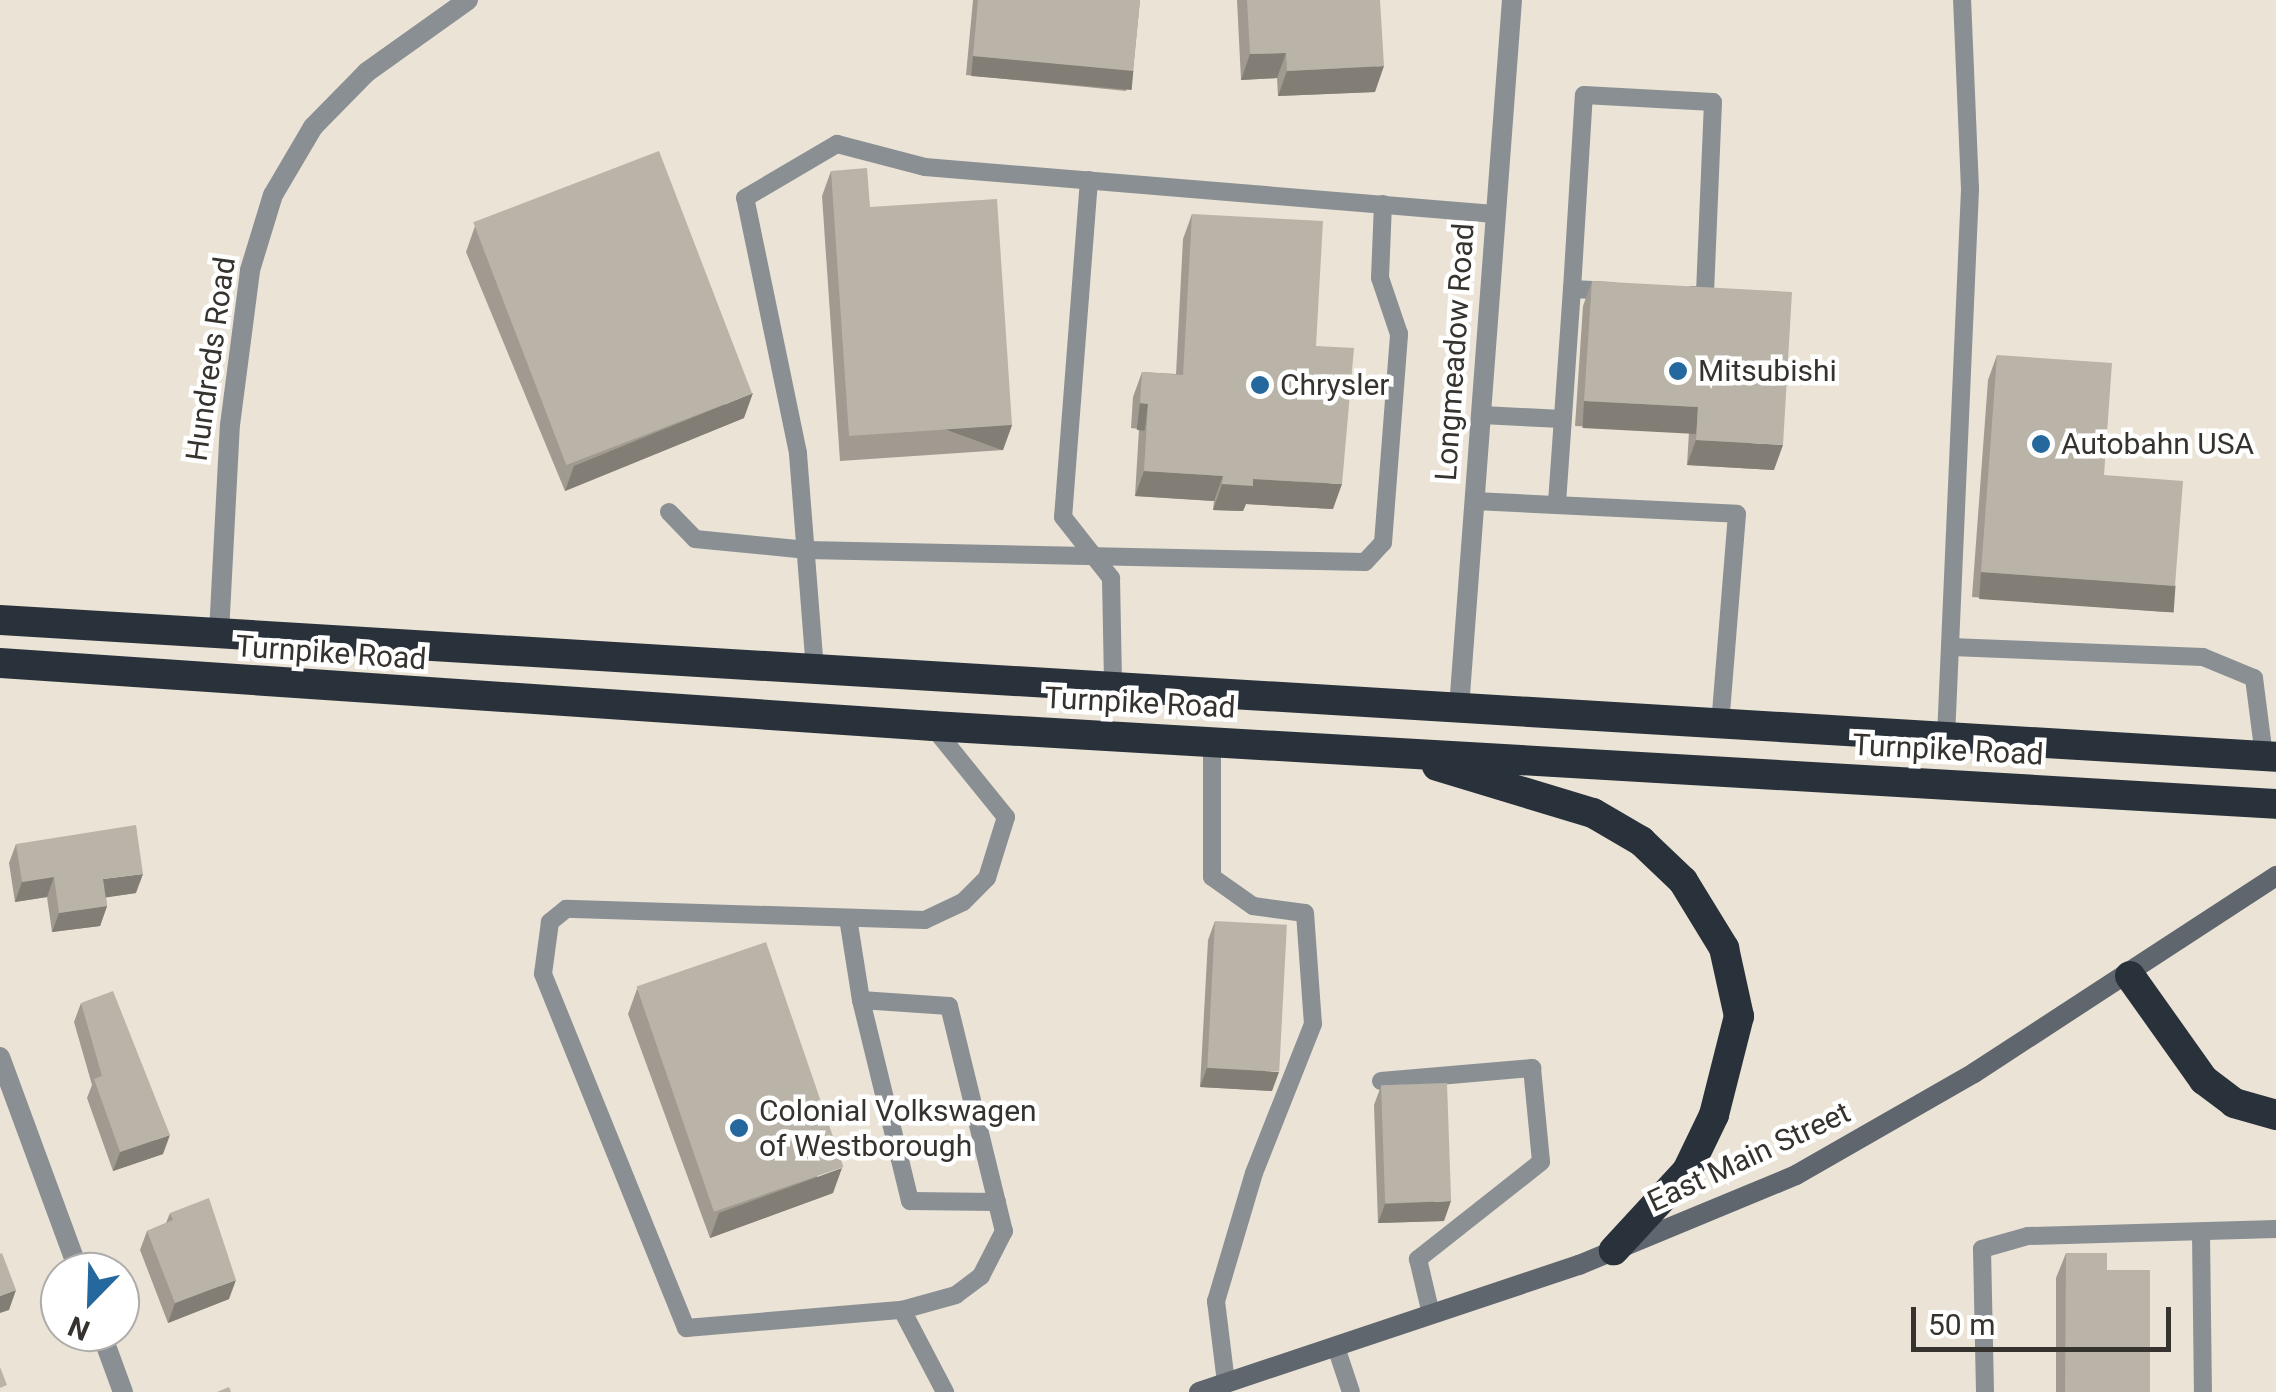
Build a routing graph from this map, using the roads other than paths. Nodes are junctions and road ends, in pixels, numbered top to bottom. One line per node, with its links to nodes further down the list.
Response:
1 (468, 0): 18 (street, Hundreds Road)
2 (1512, 0): 6 (street, Longmeadow Road)
3 (1962, 0): 19 (lane)
4 (1090, 180): 5 (lane); 15 (lane); 16 (lane)
5 (1384, 204): 6 (lane); 16 (lane)
6 (1494, 214): 10 (street, Longmeadow Road)
7 (1572, 289): 8 (lane); 9 (lane); 11 (lane)
8 (1629, 292)
9 (1667, 294)
10 (1482, 415): 11 (lane); 12 (street, Longmeadow Road)
11 (1562, 419): 13 (lane)
12 (1476, 501): 13 (lane); 23 (street, Longmeadow Road)
13 (1558, 503): 24 (lane)
14 (669, 512): 15 (lane)
15 (807, 550): 16 (lane); 21 (lane)
16 (1094, 556): 22 (lane)
17 (0, 620): 18 (highway, Turnpike Road)
18 (219, 633): 21 (highway, Turnpike Road)
19 (1950, 647): 26 (lane); 29 (lane)
20 (0, 663): 25 (highway, Turnpike Road)
21 (815, 670): 22 (highway, Turnpike Road)
22 (1113, 687): 23 (highway, Turnpike Road)
23 (1458, 708): 24 (highway, Turnpike Road)
24 (1720, 724): 26 (highway, Turnpike Road)
25 (933, 726): 27 (highway, Turnpike Road); 32 (lane)
26 (1946, 737): 29 (highway, Turnpike Road)
27 (1212, 742): 28 (highway, Turnpike Road); 47 (lane)
28 (1386, 751): 30 (highway, Turnpike Road); 41 (highway)
29 (2270, 756)
30 (2276, 804)
31 (2276, 876): 33 (main road, East Main Street)
32 (848, 918): 34 (lane); 43 (lane)
33 (2130, 976): 37 (highway); 41 (main road, East Main Street)
34 (862, 1000): 38 (lane); 38 (lane)
35 (0, 1057): 42 (street)
36 (1381, 1081): 44 (lane)
37 (2276, 1115)
38 (997, 1202): 43 (lane)
39 (2276, 1228): 40 (lane)
40 (2202, 1233): 52 (lane); 53 (lane)
41 (1614, 1250): 44 (main road, East Main Street)
42 (71, 1252)
43 (902, 1310): 49 (lane)
44 (1431, 1314): 45 (main road, East Main Street)
45 (1336, 1348): 47 (main road, East Main Street); 51 (lane)
46 (107, 1352): 48 (street)
47 (1226, 1383): 50 (main road, East Main Street)
48 (122, 1392)
49 (945, 1392)
50 (1199, 1392)
51 (1350, 1392)
52 (1984, 1392)
53 (2204, 1392)

